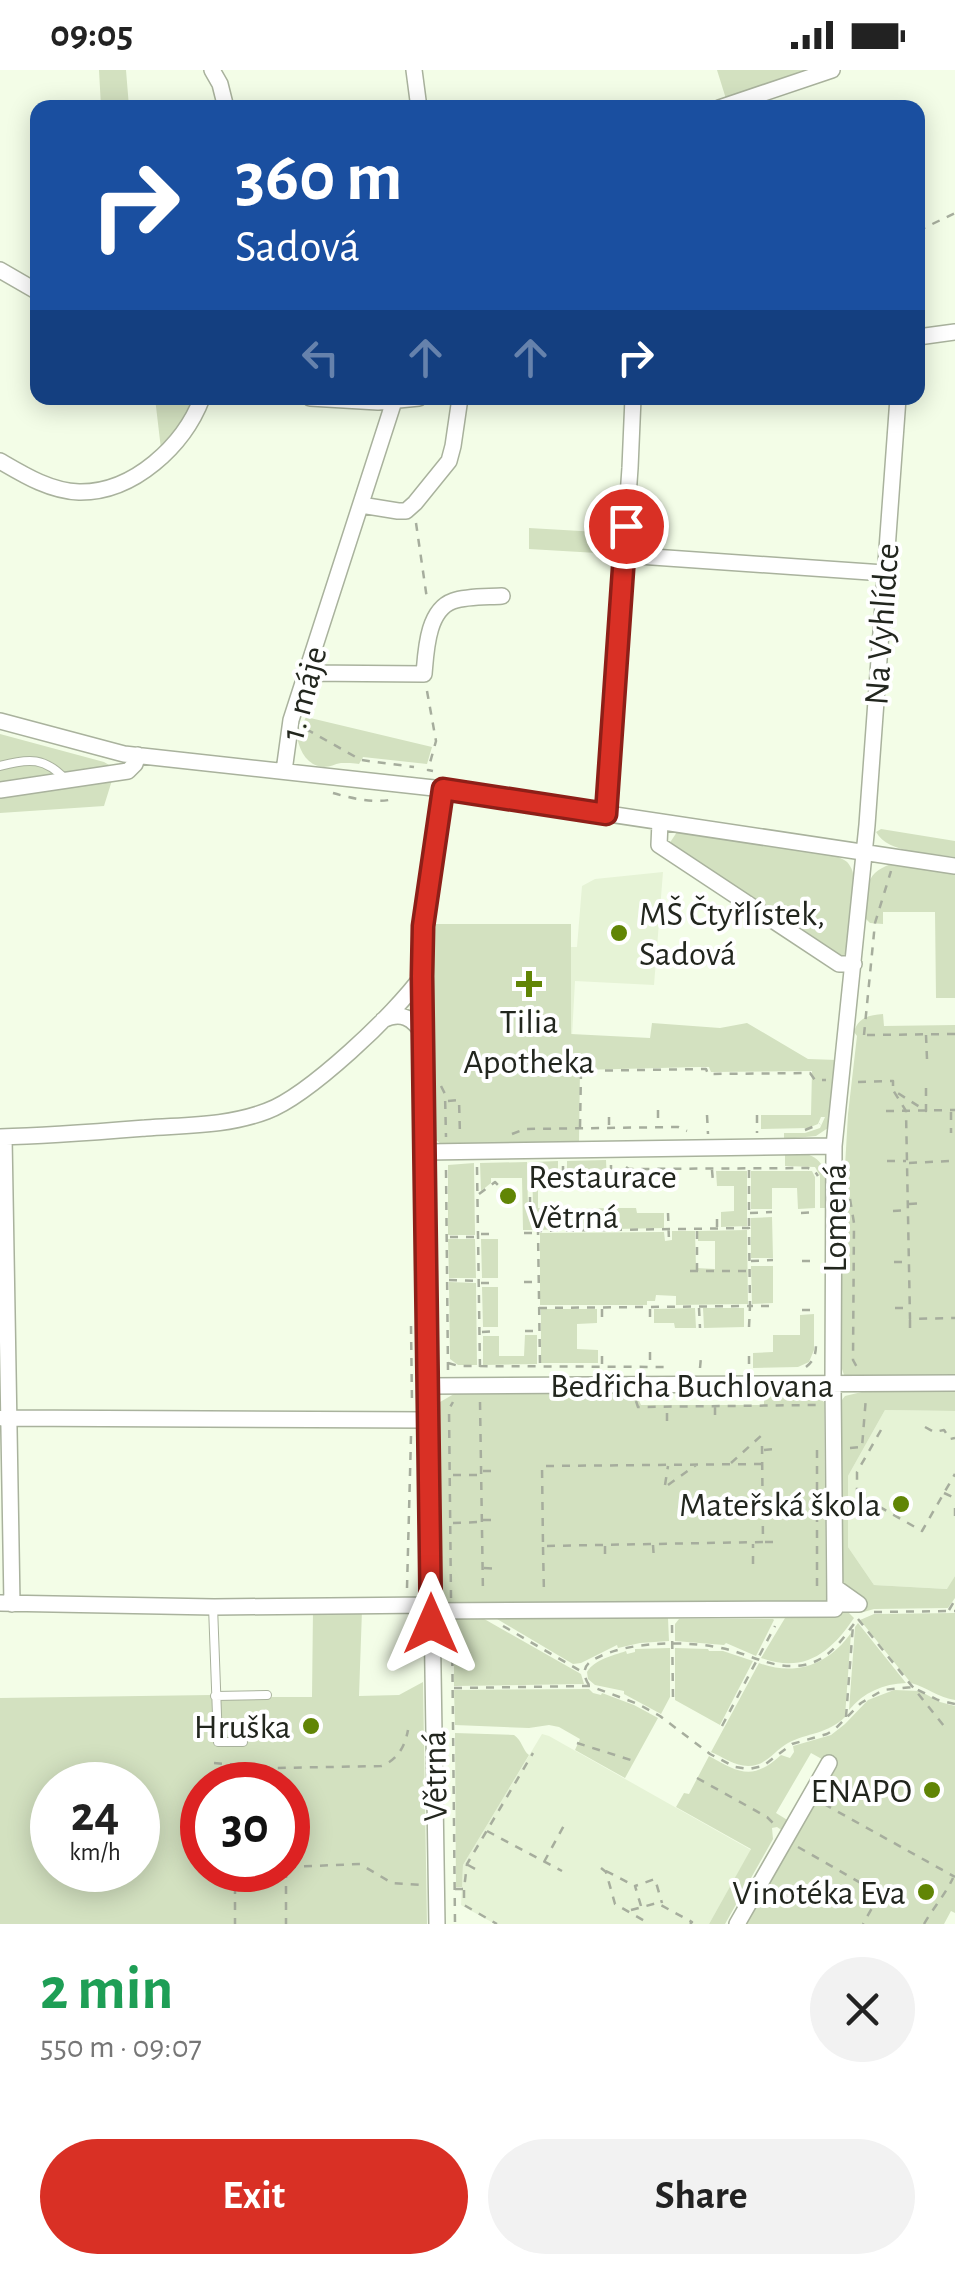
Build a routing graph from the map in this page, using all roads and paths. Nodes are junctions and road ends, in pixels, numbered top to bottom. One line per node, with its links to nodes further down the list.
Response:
1 (212, 70): 4 (street)
2 (414, 70): 5 (street)
3 (832, 70): 6 (street)
4 (224, 100)
5 (418, 100)
6 (744, 100)
7 (955, 213): 8 (path)
8 (925, 228)
9 (0, 270): 10 (street)
10 (30, 287)
11 (955, 332): 12 (street)
12 (925, 335)
13 (199, 405): 18 (street)
14 (392, 405): 19 (street, 1. máje)
15 (459, 405): 20 (street)
16 (632, 405): 21 (street)
17 (897, 405): 22 (street, Na Vyhlídce)
18 (0, 461)
19 (361, 505): 20 (street); 25 (street, 1. máje)
20 (406, 511): 24 (path)
21 (624, 555): 22 (street); 35 (street)
22 (884, 572): 37 (street, Na Vyhlídce)
23 (502, 596): 25 (street)
24 (426, 597)
25 (306, 673): 30 (street, 1. máje)
26 (0, 722): 28 (street, 1. máje)
27 (299, 724): 32 (path)
28 (138, 755): 30 (street, 1. máje); 31 (street)
29 (0, 766): 31 (lane)
30 (284, 771): 32 (street)
31 (66, 780): 34 (street)
32 (411, 786): 33 (street)
33 (443, 789): 35 (street); 41 (street, Větrná)
34 (0, 790)
35 (606, 814): 36 (street)
36 (660, 822): 37 (street); 40 (street)
37 (864, 852): 38 (street); 40 (street, Lomená)
38 (894, 856): 39 (street); 46 (path)
39 (955, 866)
40 (854, 964): 74 (street, Lomená)
41 (422, 976): 42 (street); 43 (street, Větrná)
42 (383, 1020): 43 (street); 72 (street)
43 (424, 1034): 76 (street, Větrná)
44 (926, 1034): 45 (path); 46 (path); 48 (path)
45 (955, 1034)
46 (864, 1035): 47 (path)
47 (857, 1036)
48 (927, 1059)
49 (827, 1073): 65 (path)
50 (439, 1082): 54 (path)
51 (850, 1082): 53 (path)
52 (926, 1088): 56 (path)
53 (893, 1090): 56 (path); 60 (path)
54 (445, 1101): 73 (path); 77 (path)
55 (658, 1110): 64 (path)
56 (926, 1110): 57 (path); 60 (path)
57 (953, 1110): 70 (path)
58 (609, 1111): 63 (path)
59 (886, 1111): 60 (path)
60 (906, 1111): 82 (path)
61 (707, 1115): 75 (path)
62 (822, 1121): 66 (path)
63 (609, 1127): 64 (path); 65 (path)
64 (658, 1127): 69 (path)
65 (580, 1128): 71 (path)
66 (794, 1130)
67 (757, 1131): 68 (path)
68 (769, 1131)
69 (689, 1132)
70 (951, 1133)
71 (508, 1135)
72 (2, 1137): 170 (street)
73 (460, 1137)
74 (834, 1146): 75 (street); 161 (street, Lomená)
75 (708, 1147): 77 (street)
76 (426, 1152): 77 (street); 162 (street, Větrná)
77 (446, 1152): 115 (path)
78 (562, 1159): 89 (path)
79 (530, 1160): 111 (path)
80 (477, 1161): 93 (path)
81 (887, 1161): 82 (path)
82 (907, 1162): 83 (path); 95 (path)
83 (950, 1162)
84 (712, 1168): 85 (path); 86 (path); 91 (path)
85 (664, 1169): 88 (path); 90 (path)
86 (748, 1169): 87 (path); 104 (path)
87 (818, 1174)
88 (611, 1178)
89 (563, 1179)
90 (664, 1182)
91 (713, 1182)
92 (498, 1186): 93 (path)
93 (477, 1194): 114 (path)
94 (850, 1197): 159 (path)
95 (908, 1204): 96 (path); 99 (path)
96 (926, 1204)
97 (612, 1208): 109 (path)
98 (563, 1209): 108 (path)
99 (908, 1210): 100 (path); 120 (path)
100 (893, 1211)
101 (718, 1212): 105 (path)
102 (772, 1212): 104 (path)
103 (668, 1213): 110 (path)
104 (749, 1213): 106 (path)
105 (717, 1228): 106 (path); 107 (path)
106 (749, 1228): 118 (path)
107 (697, 1229): 110 (path); 122 (path)
108 (563, 1230): 109 (path); 111 (path)
109 (612, 1230): 110 (path)
110 (669, 1230): 116 (path)
111 (538, 1232): 113 (path); 127 (path)
112 (494, 1234): 114 (path)
113 (524, 1234)
114 (478, 1236): 115 (path); 125 (path)
115 (447, 1237): 124 (path)
116 (669, 1240)
117 (772, 1260): 118 (path)
118 (749, 1261): 123 (path)
119 (894, 1262): 120 (path)
120 (909, 1262): 136 (path)
121 (690, 1271): 122 (path)
122 (696, 1271): 123 (path)
123 (750, 1271): 131 (path)
124 (447, 1280): 125 (path); 152 (path)
125 (479, 1282): 128 (path); 147 (path)
126 (524, 1282): 127 (path)
127 (538, 1282): 134 (path)
128 (495, 1283)
129 (651, 1305): 130 (path); 133 (path); 141 (path)
130 (699, 1306): 131 (path); 143 (path)
131 (750, 1306): 132 (path); 142 (path)
132 (773, 1306)
133 (602, 1307): 134 (path); 140 (path)
134 (539, 1308): 146 (path)
135 (894, 1308): 136 (path)
136 (910, 1308): 138 (path)
137 (411, 1314): 169 (path)
138 (910, 1318): 139 (path); 148 (path)
139 (955, 1318)
140 (602, 1323)
141 (650, 1323)
142 (750, 1327)
143 (700, 1328)
144 (496, 1331): 147 (path)
145 (525, 1331): 146 (path)
146 (539, 1331): 154 (path)
147 (480, 1332): 153 (path)
148 (910, 1333)
149 (816, 1338): 158 (path)
150 (602, 1352): 155 (path)
151 (650, 1352): 156 (path)
152 (448, 1363): 153 (path); 163 (path)
153 (480, 1366): 154 (path)
154 (540, 1366): 155 (path)
155 (602, 1366): 156 (path)
156 (650, 1366): 157 (path)
157 (674, 1370)
158 (796, 1370)
159 (866, 1378): 160 (street, Bedřicha Buchlovana); 161 (street, Bedřicha Buchlovana); 178 (path)
160 (955, 1383)
161 (833, 1384): 164 (street, Bedřicha Buchlovana); 180 (street, Lomená)
162 (428, 1386): 163 (street, Bedřicha Buchlovana); 169 (street, Větrná)
163 (449, 1386): 164 (street, Bedřicha Buchlovana)
164 (479, 1386): 187 (path)
165 (635, 1400): 167 (path)
166 (817, 1405): 168 (path)
167 (667, 1406): 168 (path); 171 (path)
168 (714, 1406): 172 (path)
169 (423, 1416): 170 (street); 189 (path); 214 (path); 216 (street, Větrná)
170 (4, 1419): 212 (street)
171 (667, 1420)
172 (714, 1420)
173 (925, 1427): 176 (path)
174 (880, 1430): 181 (path)
175 (762, 1434): 183 (path)
176 (955, 1438)
177 (817, 1442): 217 (path)
178 (862, 1447): 180 (path); 181 (path)
179 (776, 1449): 184 (path)
180 (833, 1449): 210 (street, Lomená)
181 (869, 1451): 190 (path)
182 (697, 1464): 183 (path); 185 (path); 185 (path)
183 (730, 1464): 184 (path)
184 (762, 1464): 192 (path)
185 (668, 1465): 204 (path)
186 (498, 1471): 187 (path)
187 (482, 1473): 189 (path); 197 (path)
188 (955, 1474): 190 (path)
189 (450, 1475): 198 (path)
190 (944, 1493): 193 (path)
191 (776, 1497): 192 (path)
192 (762, 1498): 200 (path)
193 (955, 1498)
194 (955, 1508): 195 (path)
195 (955, 1517)
196 (498, 1520): 197 (path)
197 (482, 1521): 198 (path); 208 (path)
198 (451, 1523): 223 (path)
199 (753, 1542): 200 (path); 202 (path); 207 (path)
200 (764, 1542): 201 (path)
201 (776, 1542)
202 (654, 1544): 203 (path); 206 (path)
203 (604, 1545): 204 (path); 205 (path)
204 (543, 1546): 218 (path)
205 (605, 1560)
206 (654, 1560)
207 (753, 1564)
208 (483, 1568): 209 (path); 224 (path)
209 (499, 1568)
210 (835, 1587): 213 (street, Lomená); 213 (street, Lomená)
211 (955, 1600): 221 (path)
212 (6, 1603): 215 (street)
213 (835, 1604): 217 (street)
214 (407, 1605): 215 (street); 216 (street)
215 (212, 1606): 236 (lane)
216 (430, 1608): 223 (street); 233 (street, Větrná)
217 (818, 1609): 220 (street)
218 (545, 1610): 219 (street); 224 (street)
219 (672, 1610): 220 (street); 228 (path)
220 (784, 1610): 229 (path)
221 (948, 1611): 222 (path); 225 (path)
222 (955, 1611)
223 (452, 1612): 224 (street); 234 (path)
224 (483, 1612): 230 (path)
225 (870, 1612)
226 (862, 1616): 227 (path)
227 (855, 1622): 229 (path); 232 (path); 239 (path)
228 (672, 1645): 229 (path); 230 (path); 237 (path)
229 (757, 1660): 240 (path)
230 (584, 1673): 231 (path)
231 (590, 1686): 234 (path); 239 (path)
232 (912, 1687): 238 (path); 239 (path); 241 (path)
233 (432, 1688): 234 (path); 267 (street, Větrná)
234 (453, 1688): 268 (path)
235 (266, 1695): 236 (lane)
236 (215, 1696): 243 (lane)
237 (672, 1699)
238 (955, 1704)
239 (846, 1719)
240 (722, 1726)
241 (944, 1726)
242 (408, 1730): 247 (path)
243 (243, 1742)
244 (576, 1742): 245 (path)
245 (634, 1761)
246 (828, 1763): 249 (street)
247 (310, 1767)
248 (697, 1778): 252 (path)
249 (810, 1796): 252 (street); 257 (path)
250 (567, 1820): 253 (path)
251 (486, 1830): 253 (path)
252 (780, 1834): 272 (street); 273 (path)
253 (544, 1862): 256 (path)
254 (467, 1864): 255 (path)
255 (479, 1870)
256 (562, 1872)
257 (954, 1877): 274 (path)
258 (635, 1886): 262 (path); 263 (path); 264 (path)
259 (464, 1888): 269 (path)
260 (235, 1892): 265 (path)
261 (286, 1892): 266 (path)
262 (662, 1906): 263 (path); 271 (path)
263 (641, 1908): 264 (path)
264 (628, 1911): 270 (path)
265 (236, 1924)
266 (286, 1924)
267 (437, 1924)
268 (456, 1924)
269 (497, 1924)
270 (650, 1924)
271 (690, 1924)
272 (737, 1924)
273 (863, 1924)
274 (924, 1924)

